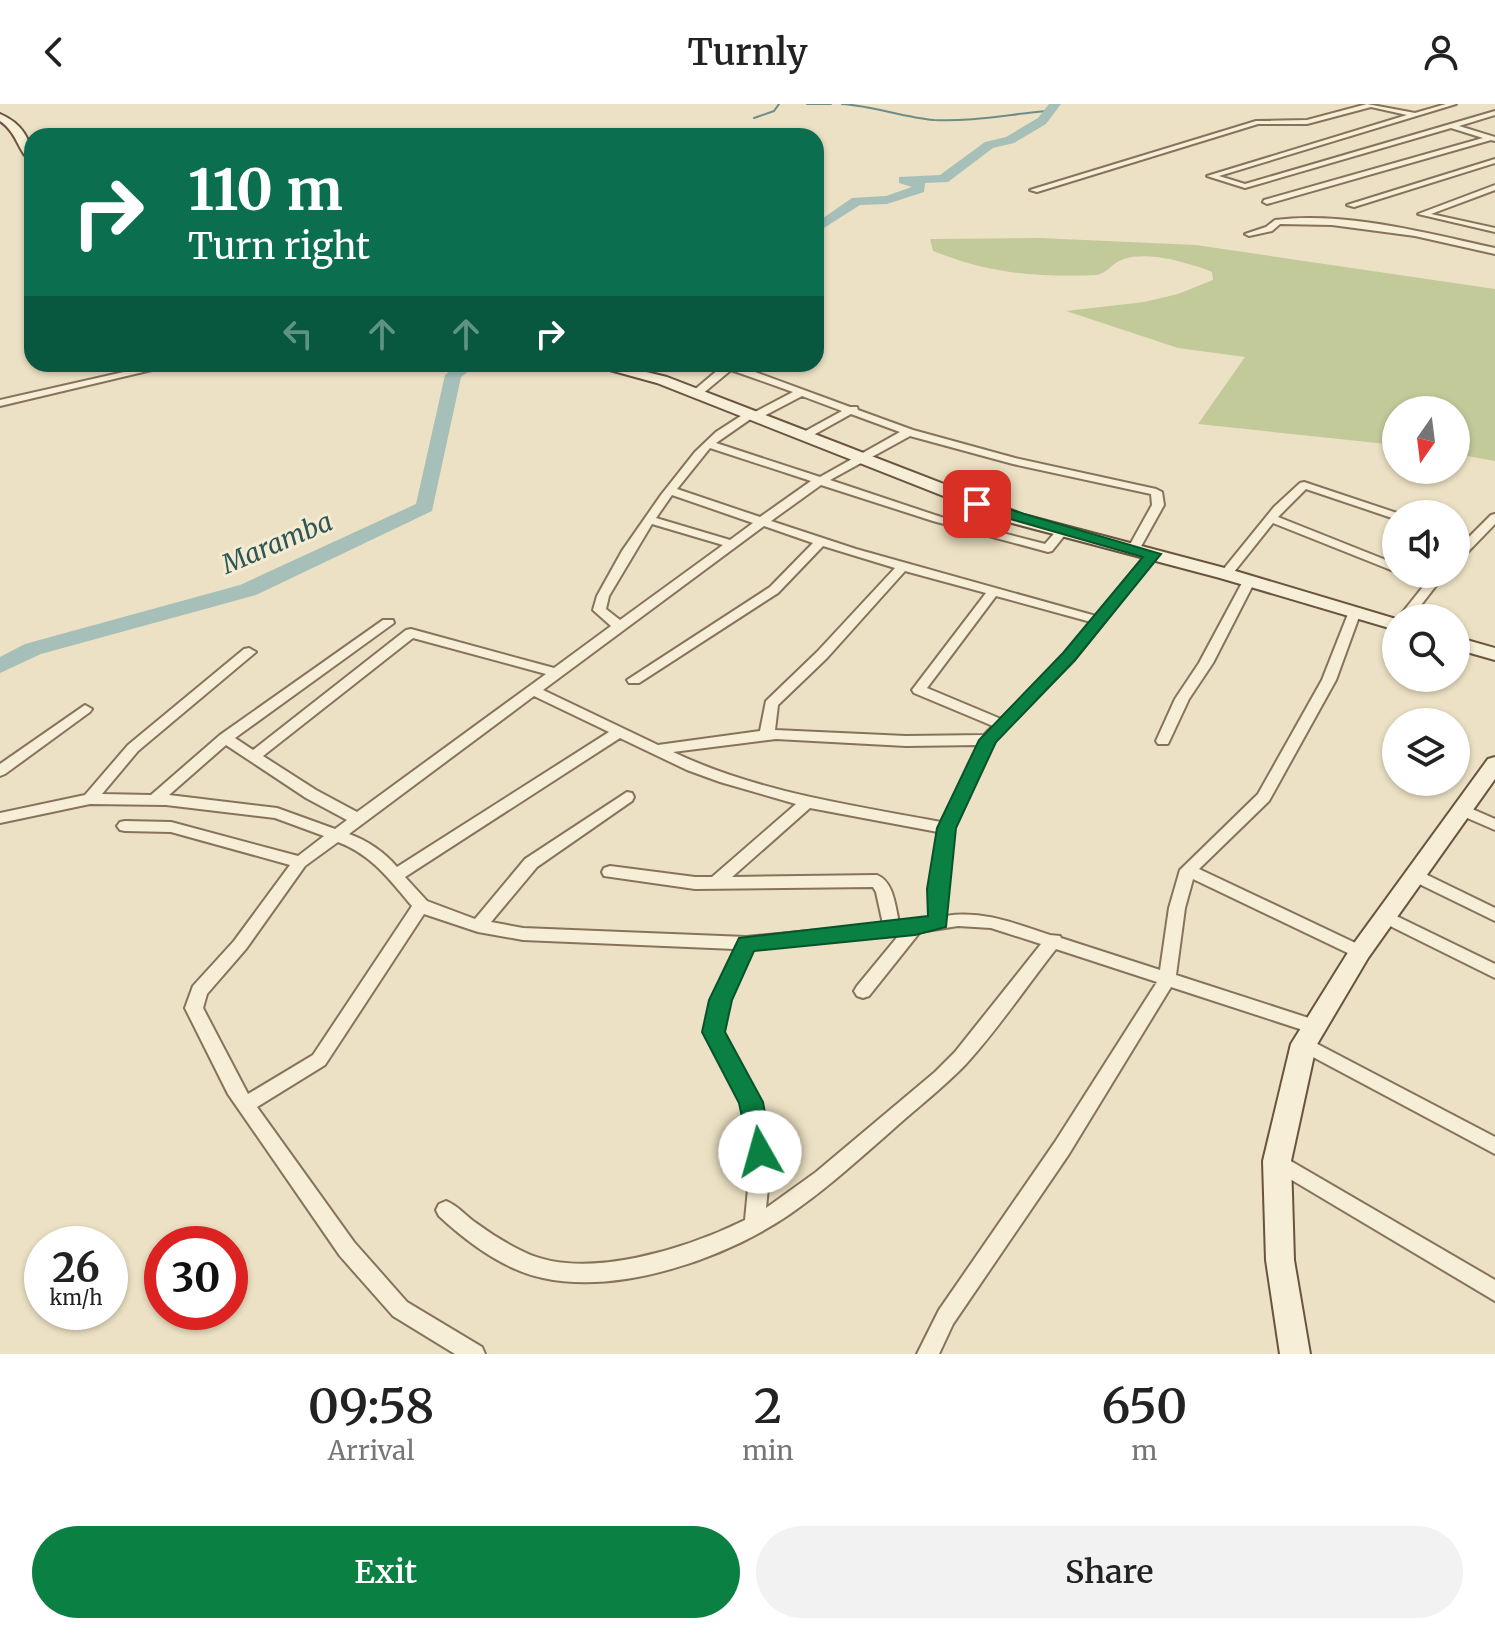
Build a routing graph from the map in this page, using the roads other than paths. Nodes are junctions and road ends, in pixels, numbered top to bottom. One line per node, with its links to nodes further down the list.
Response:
1 (1453, 104): 4 (street)
2 (1387, 105): 4 (street); 11 (street)
3 (1495, 113): 6 (street)
4 (1415, 115): 6 (street); 6 (street)
5 (0, 117): 8 (street)
6 (1450, 126): 7 (street)
7 (1493, 138): 12 (street)
8 (24, 142)
9 (1495, 161): 13 (street)
10 (1495, 187): 15 (street)
11 (1034, 190)
12 (1267, 202)
13 (1351, 205)
14 (1495, 221): 15 (street)
15 (1484, 226): 16 (street)
16 (1495, 230)
17 (1249, 234): 18 (street)
18 (1495, 251)
19 (137, 372): 25 (street)
20 (623, 372): 24 (street)
21 (722, 372): 24 (street)
22 (747, 372): 23 (street)
23 (803, 391): 26 (street); 27 (street)
24 (697, 393): 27 (street)
25 (0, 403)
26 (853, 409): 28 (street); 29 (street)
27 (753, 415): 29 (street); 30 (street)
28 (909, 432): 31 (street); 43 (street)
29 (804, 436): 31 (street)
30 (709, 444): 32 (street); 33 (street)
31 (860, 458): 32 (street); 39 (street)
32 (820, 481): 38 (street); 39 (street)
33 (671, 491): 37 (street); 38 (street)
34 (1382, 511): 36 (street)
35 (1495, 517): 41 (street)
36 (1271, 518): 45 (street); 47 (street)
37 (650, 520): 42 (street); 56 (street)
38 (761, 523): 40 (street); 42 (street)
39 (1062, 531): 43 (street)
40 (821, 542): 46 (street); 61 (street)
41 (1470, 543)
42 (732, 544): 56 (street)
43 (1133, 550): 44 (street)
44 (1153, 554): 47 (street); 53 (street)
45 (1382, 562)
46 (902, 567): 50 (street); 66 (street)
47 (1226, 574): 48 (street)
48 (1249, 581): 52 (street); 69 (street)
49 (1427, 588): 51 (street)
50 (992, 593): 53 (street); 64 (street)
51 (1415, 604)
52 (1354, 614): 54 (street); 86 (street)
53 (1100, 621): 64 (street)
54 (1382, 621)
55 (388, 623): 67 (street)
56 (620, 627): 60 (street)
57 (1470, 647): 59 (street)
58 (249, 652): 75 (street)
59 (1495, 654)
60 (557, 673): 62 (street); 71 (street)
61 (634, 680)
62 (533, 690): 65 (street); 80 (street)
63 (85, 709): 72 (street)
64 (1000, 724): 68 (street)
65 (619, 732): 70 (street); 88 (street)
66 (767, 735): 68 (street); 70 (street)
67 (225, 738): 71 (street); 76 (street)
68 (988, 740): 83 (street)
69 (1163, 741)
70 (659, 749): 77 (street)
71 (253, 757): 80 (street)
72 (0, 771)
73 (1491, 776): 78 (street)
74 (627, 797): 95 (street)
75 (90, 799): 76 (street); 79 (street)
76 (155, 799): 84 (street)
77 (807, 802): 83 (street); 90 (street)
78 (1463, 810): 81 (street); 89 (street)
79 (0, 818)
80 (356, 818): 84 (street)
81 (1495, 825)
82 (125, 826): 85 (street)
83 (946, 828): 94 (street)
84 (339, 833): 85 (street); 88 (street)
85 (300, 862): 105 (street)
86 (1188, 870): 100 (street); 102 (street)
87 (610, 872): 90 (street)
88 (396, 875): 91 (street)
89 (1417, 876): 92 (street); 93 (street)
90 (715, 883): 97 (street)
91 (421, 905): 95 (street); 105 (street)
92 (1495, 915)
93 (1386, 917): 100 (street); 101 (street)
94 (938, 921): 96 (street); 98 (street)
95 (478, 926): 99 (street)
96 (915, 927): 97 (street); 103 (street)
97 (892, 930): 99 (street)
98 (1054, 940): 102 (street); 109 (street)
99 (746, 943): 109 (street)
100 (1360, 952): 104 (street)
101 (1495, 972)
102 (1167, 980): 104 (street); 112 (street)
103 (863, 991)
104 (1308, 1035): 106 (street); 107 (street)
105 (245, 1105): 111 (street)
106 (1495, 1146)
107 (1277, 1161): 110 (street); 113 (street)
108 (446, 1210): 109 (street)
109 (754, 1225)
110 (1495, 1291)
111 (474, 1354)
112 (928, 1354)
113 (1295, 1354)

